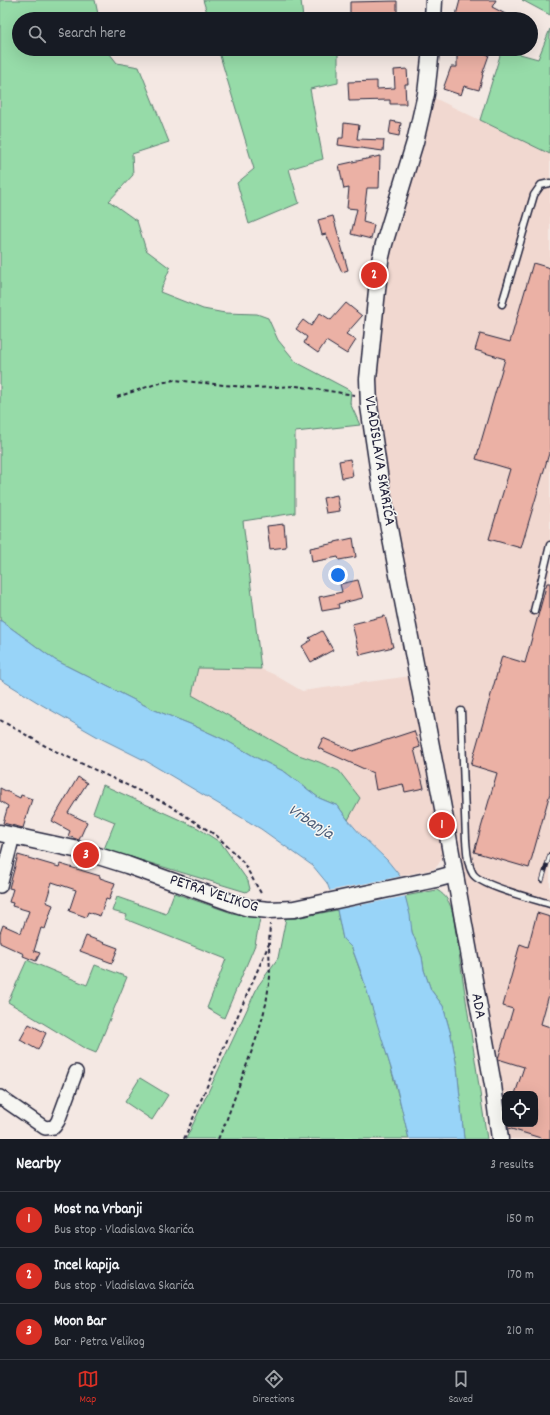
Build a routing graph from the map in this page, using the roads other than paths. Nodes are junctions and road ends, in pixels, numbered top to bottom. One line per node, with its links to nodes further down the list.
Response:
1 (434, 0): 2 (street)
2 (433, 12)
3 (430, 56): 10 (street, VLADISLAVA SKARIĆA)
4 (550, 183): 5 (lane)
5 (502, 304)
6 (550, 546): 7 (lane)
7 (534, 611)
8 (461, 711): 12 (lane)
9 (7, 835): 10 (street, PETRA VELIKOG); 11 (street)
10 (454, 874): 15 (street, ADA)
11 (0, 886)
12 (550, 904)
13 (76, 1072): 14 (street)
14 (0, 1098)
15 (500, 1139)

